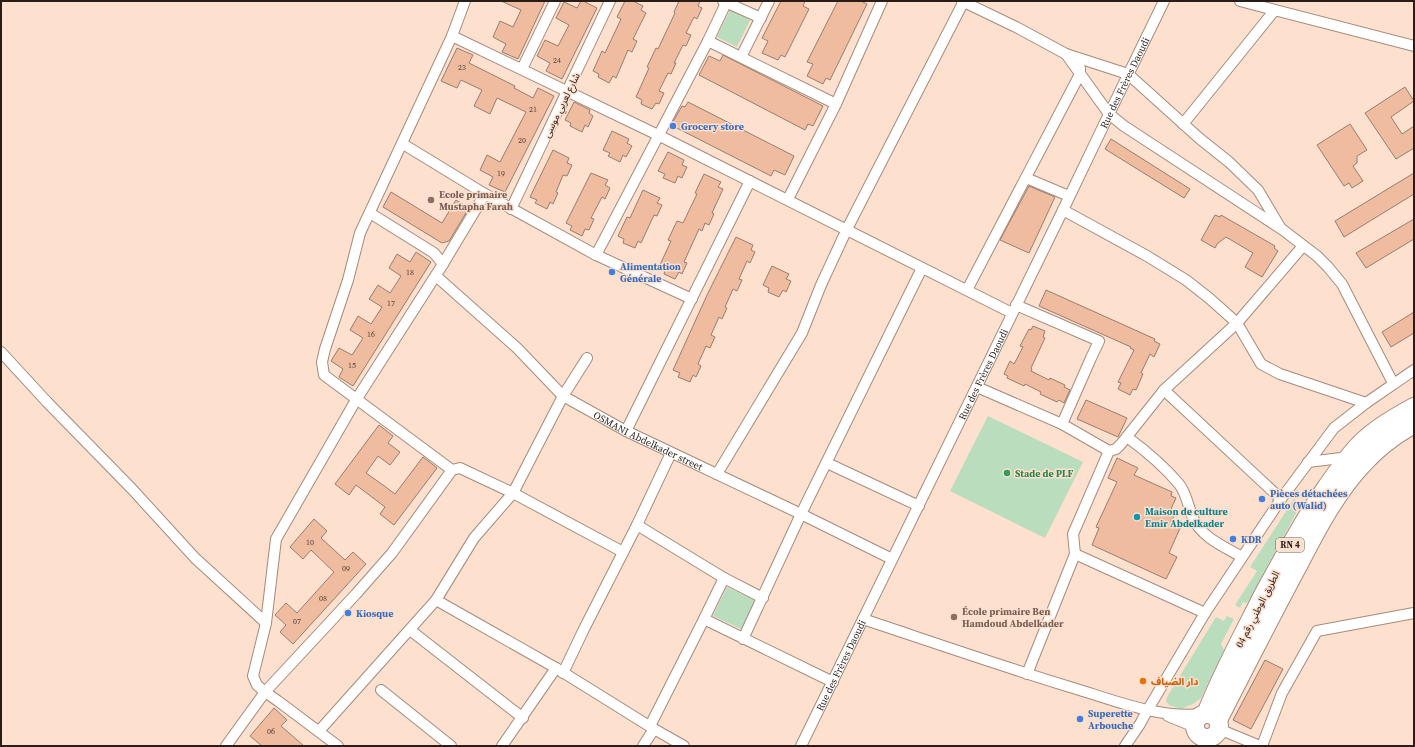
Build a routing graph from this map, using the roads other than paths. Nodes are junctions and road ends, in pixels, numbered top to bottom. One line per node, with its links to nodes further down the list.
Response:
1 (465, 1): 12 (street)
2 (555, 1): 18 (street)
3 (610, 1): 21 (street, شارع لعربي موسى)
4 (769, 1): 11 (street)
5 (882, 1): 22 (street)
6 (963, 1): 15 (street); 35 (street)
7 (1164, 1): 20 (street, Rue des Frères Daoudi)
8 (1240, 1): 10 (street)
9 (724, 2): 11 (street); 13 (street)
10 (1274, 10): 14 (street); 24 (street)
11 (761, 18): 16 (street)
12 (452, 36): 18 (street); 26 (street)
13 (708, 41): 16 (street); 25 (street)
14 (1414, 46)
15 (1066, 54): 17 (street); 19 (street)
16 (741, 57): 22 (street)
17 (1080, 58): 19 (street); 20 (street)
18 (522, 69): 21 (street)
19 (1080, 74): 23 (street); 27 (street)
20 (1128, 74): 23 (street, Rue des Frères Daoudi); 24 (street)
21 (568, 91): 25 (street); 32 (street, شارع لعربي موسى)
22 (836, 104): 31 (street)
23 (1109, 114): 30 (street, Rue des Frères Daoudi); 36 (street)
24 (1183, 124): 36 (street)
25 (658, 135): 28 (street); 38 (street)
26 (403, 144): 29 (street); 34 (street)
27 (1026, 178): 30 (street); 42 (street)
28 (750, 181): 31 (street); 43 (street)
29 (485, 194): 32 (street); 39 (street)
30 (1069, 196): 33 (street, Rue des Frères Daoudi)
31 (788, 200): 35 (street)
32 (511, 209): 38 (street)
33 (1063, 210): 44 (street, Rue des Frères Daoudi); 45 (street)
34 (370, 213): 39 (street); 53 (street)
35 (847, 229): 40 (street); 66 (street)
36 (1283, 230): 37 (street)
37 (1303, 246): 45 (street); 49 (street)
38 (596, 255): 43 (street)
39 (443, 264): 41 (street)
40 (922, 268): 42 (street); 63 (street)
41 (436, 276): 52 (street, OSMANI Abdelkader street); 53 (street)
42 (967, 290): 44 (street)
43 (692, 299): 58 (street)
44 (1014, 309): 50 (street, Rue des Frères Daoudi); 56 (street)
45 (1237, 323): 51 (street); 54 (street)
46 (1, 352): 83 (street)
47 (587, 358): 52 (street)
48 (1414, 370): 49 (street)
49 (1394, 383): 54 (street)
50 (977, 386): 56 (street); 69 (street, Rue des Frères Daoudi)
51 (1164, 390): 59 (street); 68 (street)
52 (563, 396): 58 (street, OSMANI Abdelkader street); 67 (street)
53 (356, 400): 65 (street); 83 (street)
54 (1366, 402): 64 (street)
55 (1414, 407): 62 (highway, الطريق الوطني رقم 04 / RN 4)
56 (1062, 424): 60 (street)
57 (1414, 424): 95 (highway, الطريق الوطني رقم 04 / RN 4)
58 (626, 431): 61 (street, OSMANI Abdelkader street)
59 (1127, 437): 60 (street); 74 (street)
60 (1109, 452): 73 (street)
61 (671, 453): 66 (street, OSMANI Abdelkader street); 71 (street)
62 (1349, 457): 64 (street); 95 (highway, الطريق الوطني رقم 04 / RN 4)
63 (827, 462): 69 (street); 70 (street)
64 (1308, 462): 68 (street)
65 (452, 470): 67 (street); 90 (street)
66 (717, 474): 70 (street, OSMANI Abdelkader street)
67 (513, 493): 72 (street); 78 (street)
68 (1281, 499): 74 (street)
69 (919, 506): 75 (street, Rue des Frères Daoudi)
70 (801, 514): 75 (street, OSMANI Abdelkader street); 77 (street)
71 (637, 525): 72 (street); 76 (street)
72 (623, 552): 86 (street)
73 (1075, 554): 79 (street); 87 (street)
74 (1242, 557): 79 (street)
75 (892, 559): 82 (street, Rue des Frères Daoudi)
76 (724, 578): 77 (street); 81 (street)
77 (763, 598): 85 (street)
78 (436, 600): 84 (street); 86 (street)
79 (1206, 613): 91 (street)
80 (1414, 613): 105 (street)
81 (704, 619): 85 (street); 94 (street)
82 (863, 620): 87 (street); 88 (street, Rue des Frères Daoudi)
83 (266, 624): 90 (street)
84 (410, 630): 93 (street); 96 (street)
85 (743, 639): 88 (street)
86 (559, 670): 93 (street); 94 (street)
87 (1027, 674): 91 (street)
88 (833, 682): 103 (street, Rue des Frères Daoudi)
89 (381, 690): 99 (street)
90 (264, 692): 96 (street); 97 (street)
91 (1147, 710): 92 (street); 104 (street)
92 (1163, 714): 95 (street); 95 (street)
93 (523, 718): 100 (street)
94 (652, 727): 101 (street); 102 (street)
95 (1205, 730): 105 (street)
96 (319, 732): 98 (street)
97 (226, 746)
98 (338, 746)
99 (451, 746)
100 (502, 746)
101 (643, 746)
102 (684, 746)
103 (801, 746)
104 (1125, 746)
105 (1261, 746)

